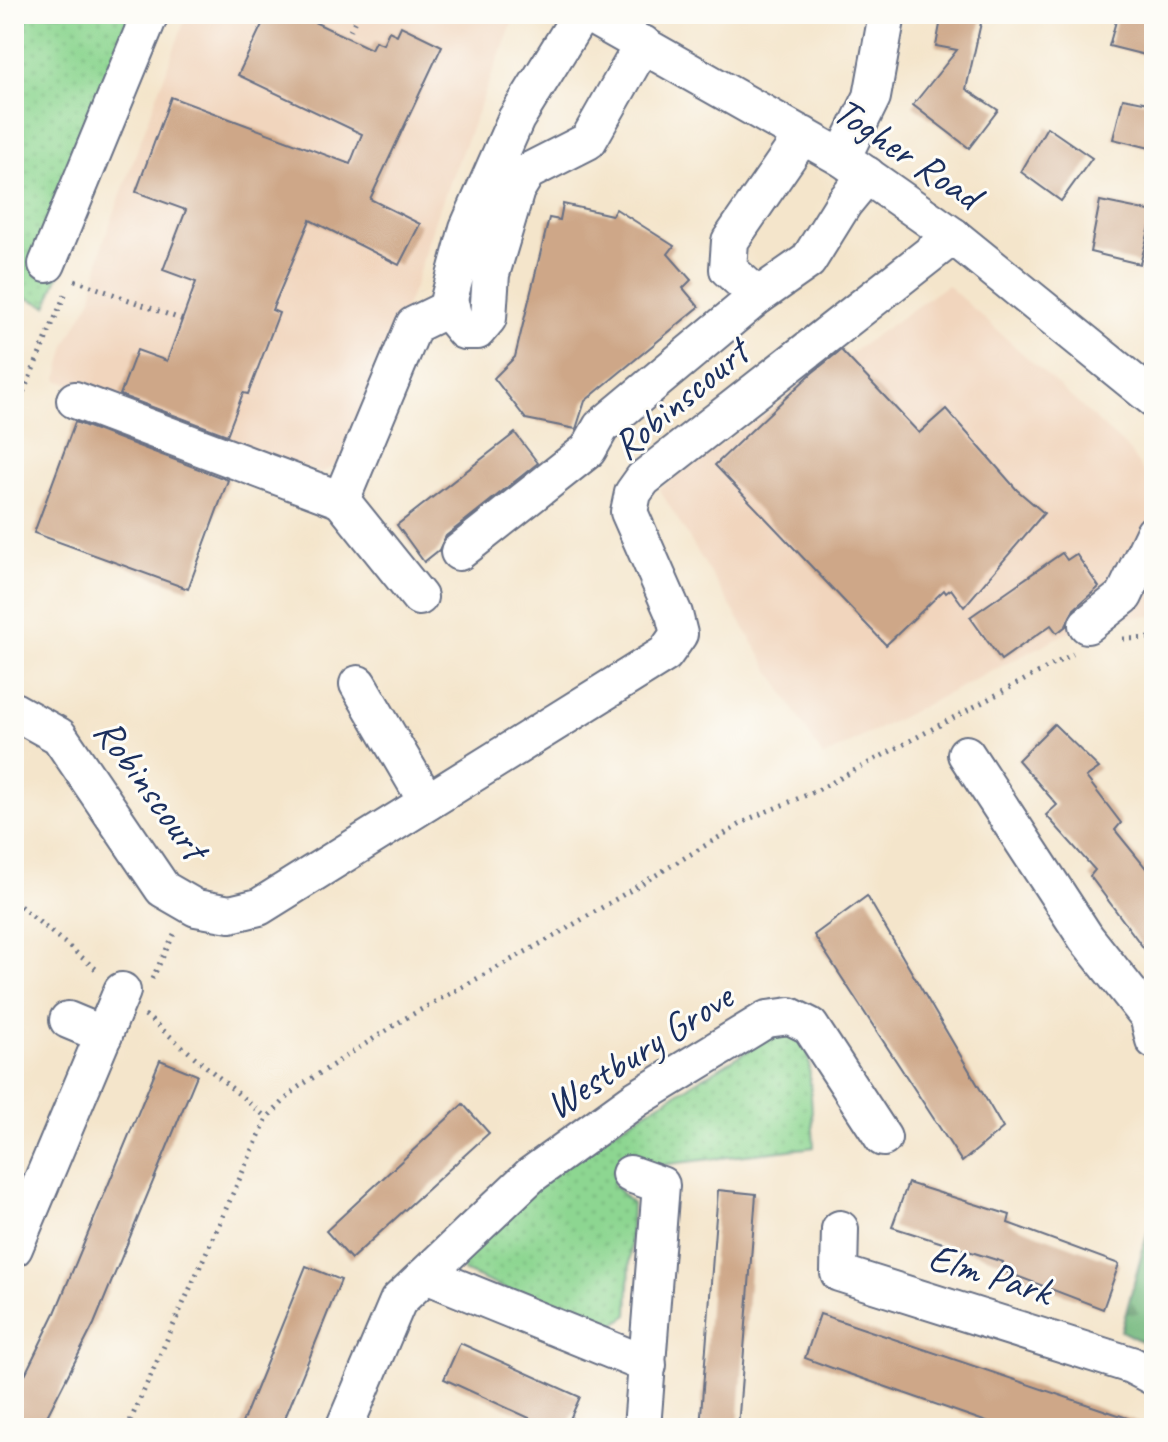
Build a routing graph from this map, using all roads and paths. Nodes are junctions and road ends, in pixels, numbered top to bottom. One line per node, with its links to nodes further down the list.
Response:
1 (150, 14): 11 (street)
2 (358, 14): 6 (path)
3 (581, 14): 13 (street)
4 (588, 14): 7 (street, Togher Road)
5 (887, 14): 9 (street)
6 (347, 38)
7 (643, 44): 8 (street, Togher Road); 13 (street)
8 (803, 135): 9 (street, Togher Road); 12 (street)
9 (855, 167): 10 (street, Togher Road); 12 (street)
10 (953, 236): 15 (street, Togher Road); 26 (street, Robinscourt)
11 (59, 271): 14 (path)
12 (758, 296): 19 (street)
13 (451, 307): 17 (street)
14 (183, 320)
15 (1154, 399)
16 (75, 400): 17 (street)
17 (341, 500): 20 (street)
18 (1150, 550): 21 (street)
19 (459, 552)
20 (419, 597)
21 (1094, 637): 22 (path); 39 (path)
22 (1154, 638)
23 (358, 684): 26 (street)
24 (14, 711): 27 (street, Robinscourt)
25 (966, 754): 30 (street)
26 (427, 802): 27 (street, Robinscourt)
27 (189, 904): 28 (path)
28 (136, 986): 31 (street)
29 (68, 1020): 31 (street)
30 (1152, 1021)
31 (104, 1035): 35 (street)
32 (883, 1138): 36 (street, Westbury Grove)
33 (630, 1174): 37 (street)
34 (840, 1229): 38 (street, Elm Park)
35 (14, 1248)
36 (426, 1275): 37 (street); 40 (street, Westbury Grove)
37 (648, 1365): 41 (street)
38 (1154, 1377)
39 (127, 1428)
40 (344, 1428)
41 (642, 1428)

